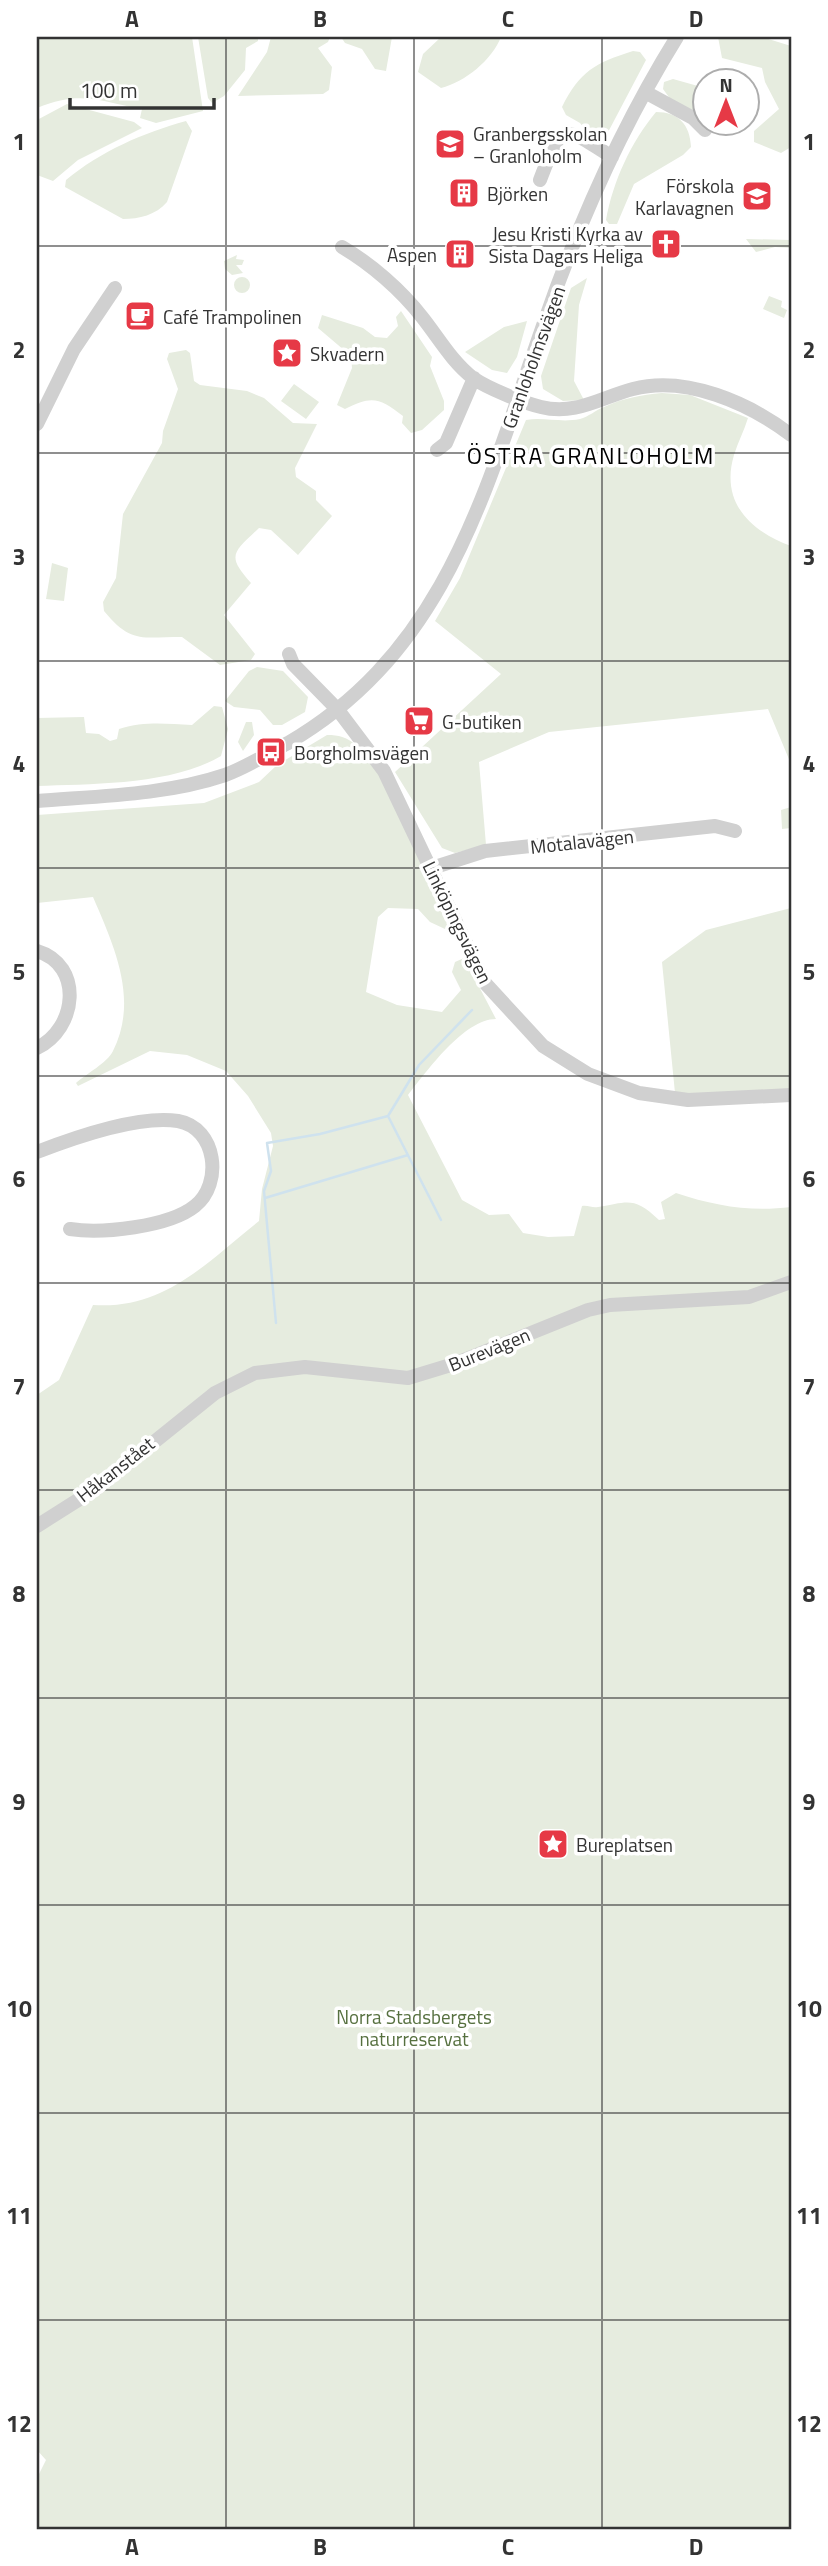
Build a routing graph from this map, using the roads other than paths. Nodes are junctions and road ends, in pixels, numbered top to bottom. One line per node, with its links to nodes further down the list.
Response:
1 (677, 37): 2 (street, Granloholmsvägen)
2 (645, 92): 3 (street); 4 (street, Granloholmsvägen)
3 (692, 117)
4 (612, 157): 5 (street); 9 (street, Granloholmsvägen)
5 (540, 180)
6 (342, 247): 8 (street)
7 (115, 288): 10 (street)
8 (474, 379): 9 (street); 12 (street)
9 (517, 397): 11 (street); 14 (street, Granloholmsvägen)
10 (37, 424)
11 (791, 435)
12 (437, 450)
13 (289, 654): 14 (street)
14 (338, 710): 15 (street, Granloholmsvägen); 17 (street, Linköpingsvägen)
15 (37, 801)
16 (735, 831): 17 (street, Motalavägen)
17 (432, 868): 20 (street, Linköpingsvägen)
18 (37, 951): 19 (street)
19 (37, 1048)
20 (791, 1096)
21 (37, 1152): 22 (street)
22 (70, 1229)
23 (791, 1282): 24 (street, Burevägen)
24 (192, 1410): 25 (street, Håkanstået)
25 (37, 1526)

